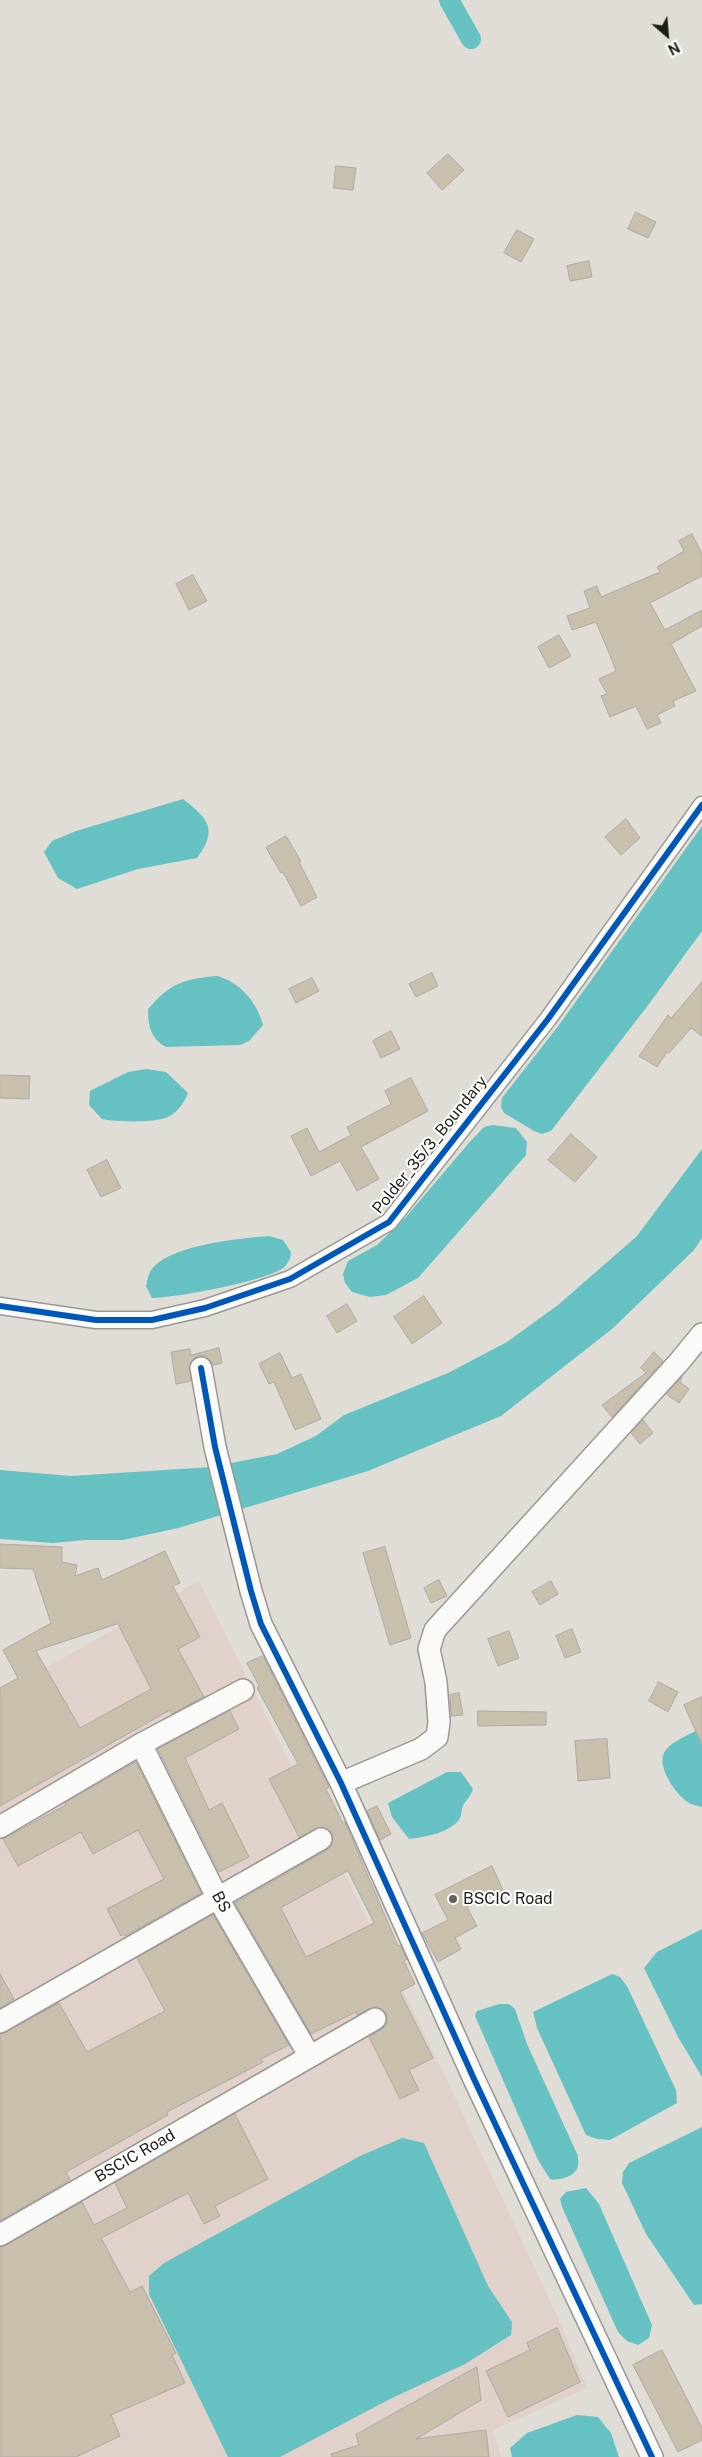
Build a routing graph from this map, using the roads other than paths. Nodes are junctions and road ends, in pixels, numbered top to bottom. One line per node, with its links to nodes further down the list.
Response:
1 (702, 804): 2 (street, Polder_35/3_Boundary)
2 (0, 1306)
3 (702, 1334): 7 (street)
4 (201, 1368): 7 (street)
5 (243, 1690): 6 (street)
6 (142, 1744): 8 (street); 10 (street, BS)
7 (340, 1783): 15 (street)
8 (0, 1827)
9 (321, 1839): 10 (street)
10 (217, 1897): 12 (street); 13 (street, BS)
11 (375, 2019): 13 (street, BSCIC Road)
12 (0, 2022)
13 (309, 2055): 14 (street, BSCIC Road)
14 (0, 2235)
15 (652, 2457)

